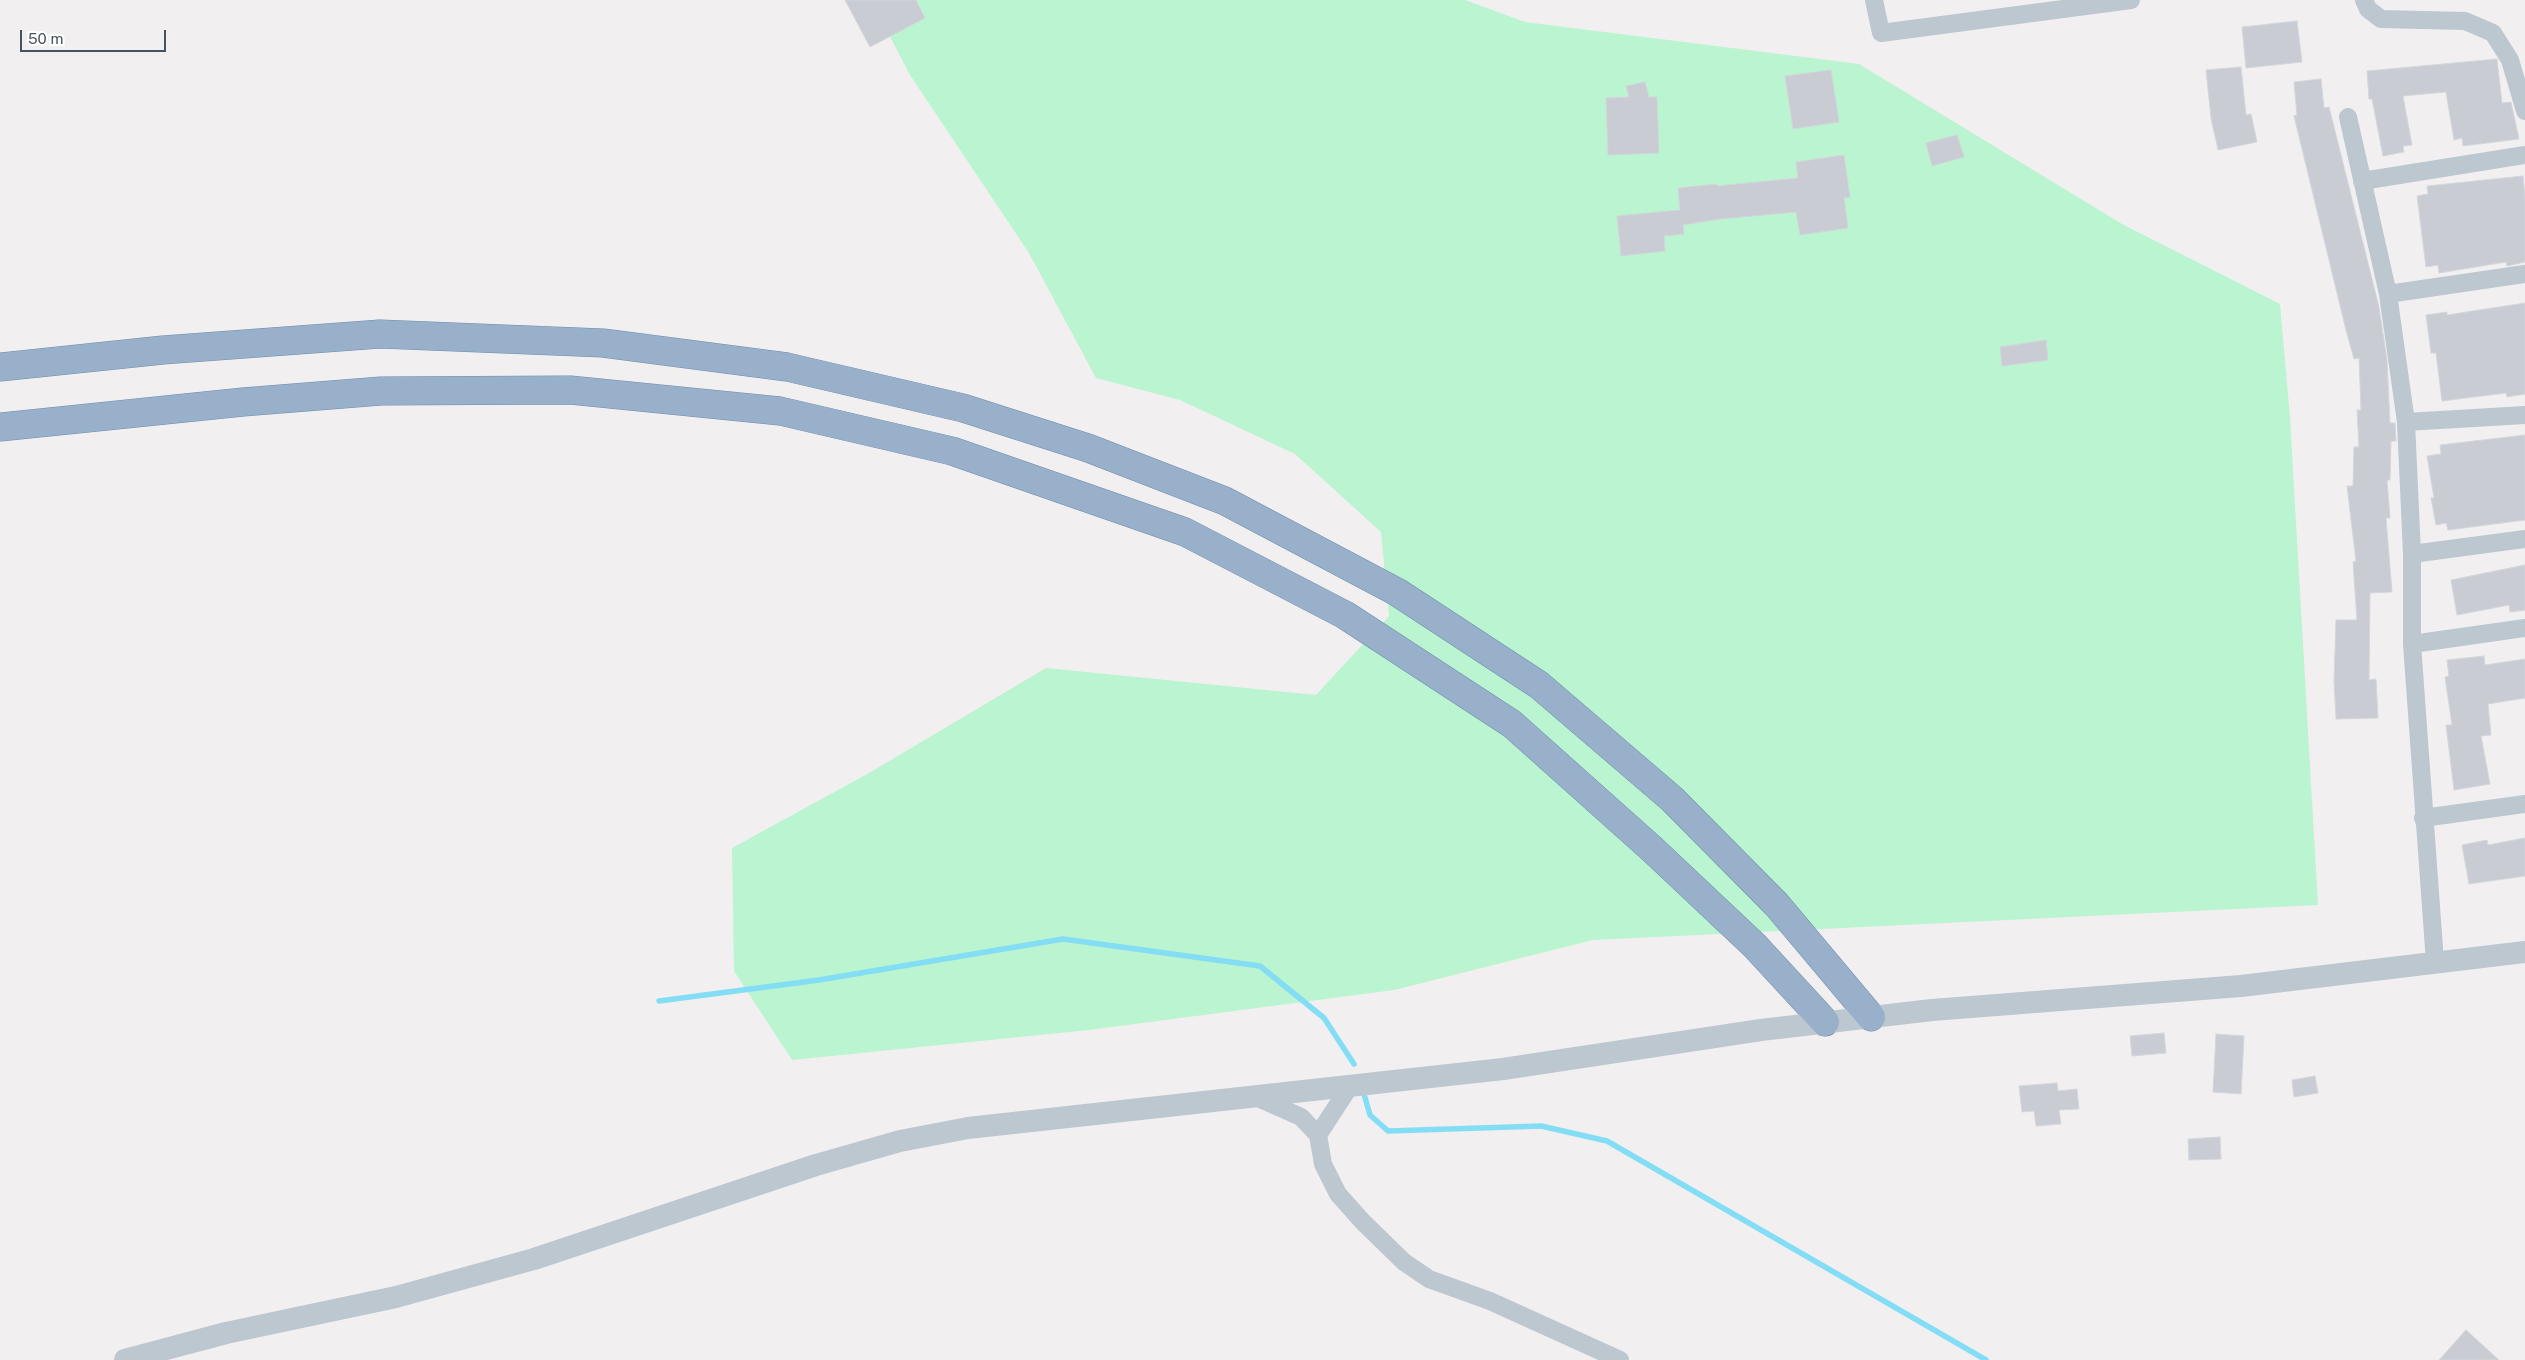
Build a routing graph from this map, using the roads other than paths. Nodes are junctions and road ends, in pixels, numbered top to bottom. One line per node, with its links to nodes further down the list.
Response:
1 (1874, 0): 2 (street)
2 (2132, 0)
3 (2364, 0): 4 (street)
4 (2525, 111)
5 (2348, 117): 7 (street)
6 (2525, 155): 7 (street)
7 (2362, 181): 9 (street)
8 (2525, 274): 9 (street)
9 (2388, 294): 12 (street)
10 (0, 366): 22 (highway)
11 (2525, 415): 12 (street)
12 (2406, 422): 15 (street)
13 (0, 427): 23 (highway)
14 (2525, 539): 15 (street)
15 (2412, 554): 17 (street)
16 (2525, 628): 17 (street)
17 (2412, 644): 19 (street)
18 (2525, 804): 19 (street)
19 (2423, 818): 21 (street)
20 (2525, 952): 21 (street)
21 (2435, 962): 22 (street)
22 (1871, 1017): 23 (street)
23 (1826, 1022): 24 (street)
24 (1350, 1086): 25 (street); 26 (street)
25 (1258, 1098): 26 (street); 27 (street)
26 (1318, 1135): 28 (street)
27 (125, 1360)
28 (1620, 1360)

